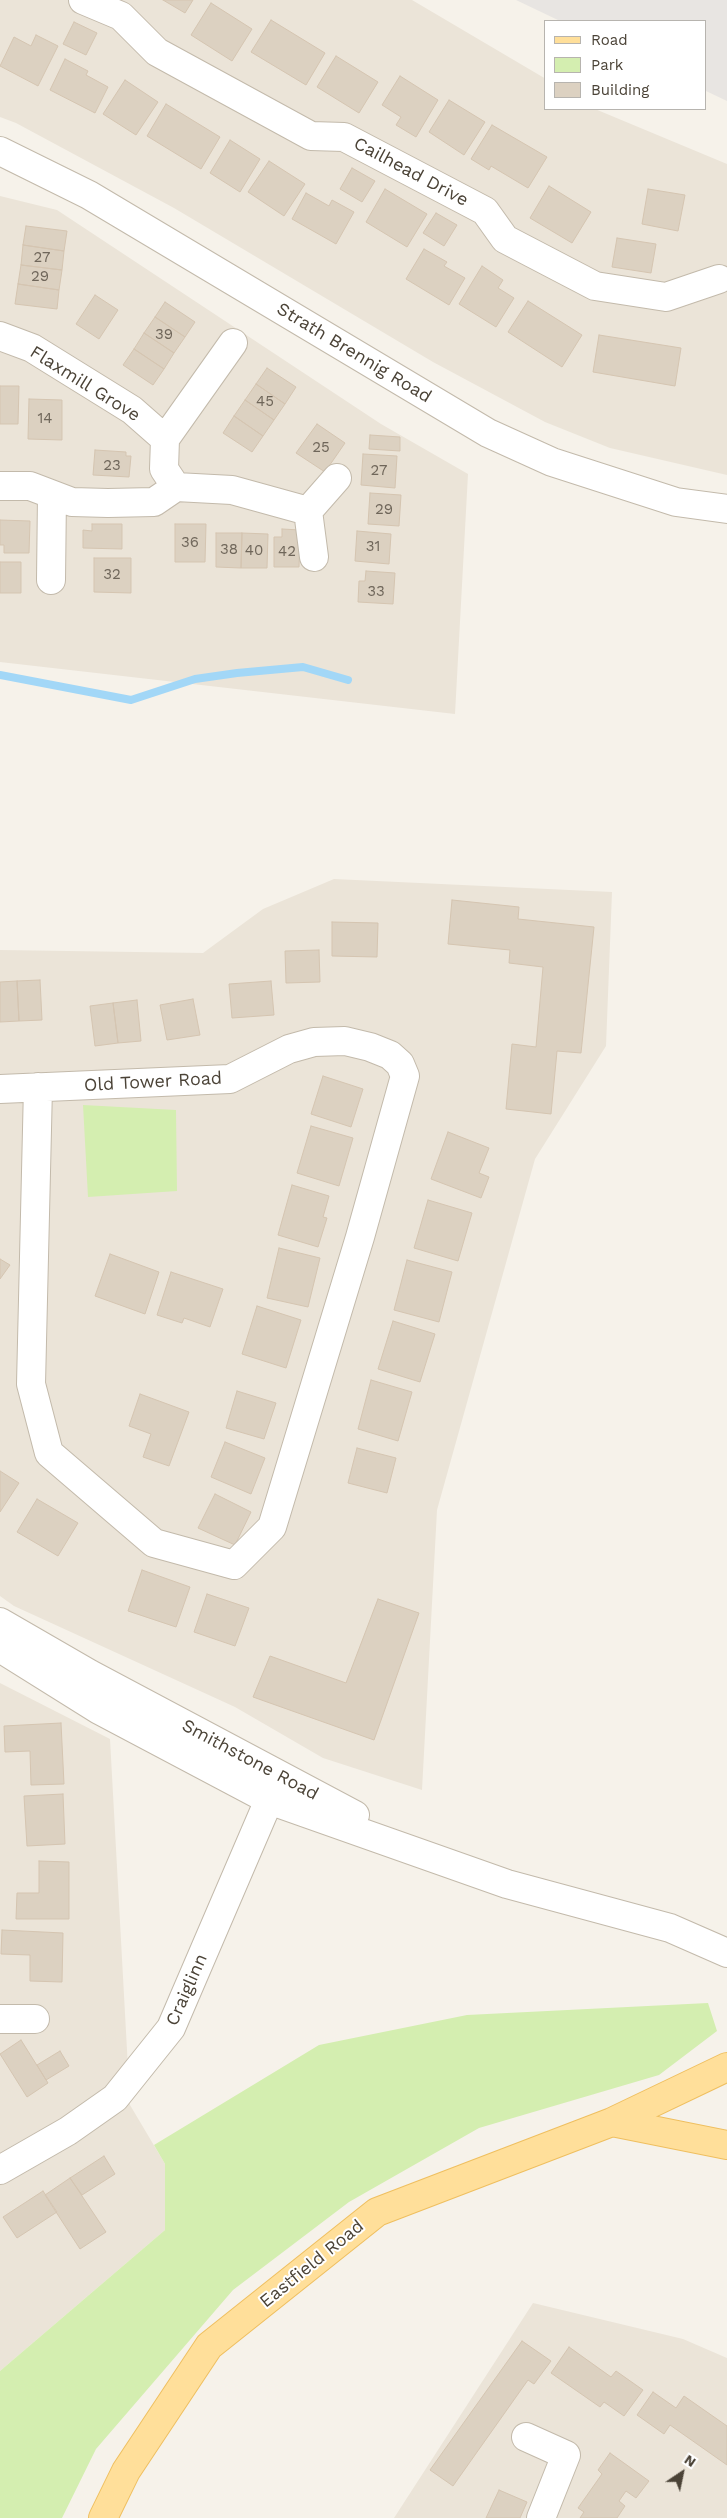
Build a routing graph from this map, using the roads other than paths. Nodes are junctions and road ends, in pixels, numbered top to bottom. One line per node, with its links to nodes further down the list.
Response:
1 (83, 0): 3 (street, Cailhead Drive)
2 (0, 151): 11 (street, Strath Brennig Road)
3 (719, 279)
4 (0, 336): 6 (street, Flaxmill Grove)
5 (233, 343): 6 (street)
6 (166, 439): 9 (street)
7 (336, 478): 12 (street)
8 (0, 486): 10 (street)
9 (176, 487): 10 (street); 12 (street)
10 (52, 495): 14 (street)
11 (727, 509)
12 (308, 511): 13 (street)
13 (314, 557)
14 (51, 580)
15 (38, 1087): 15 (street, Old Tower Road); 16 (street, Old Tower Road)
16 (0, 1089)
17 (0, 1622): 20 (street, Smithstone Road)
18 (0, 1648): 19 (street, Smithstone Road)
19 (269, 1800): 20 (street, Smithstone Road); 27 (street, Craiglinn)
20 (506, 1884): 21 (street, Smithstone Road)
21 (727, 1953)
22 (0, 2019): 23 (street)
23 (35, 2020)
24 (727, 2066): 25 (main road, Eastfield Road)
25 (612, 2122): 26 (main road); 29 (main road, Eastfield Road)
26 (727, 2145)
27 (0, 2170)
28 (526, 2437): 30 (street)
29 (103, 2518)
30 (542, 2518)

